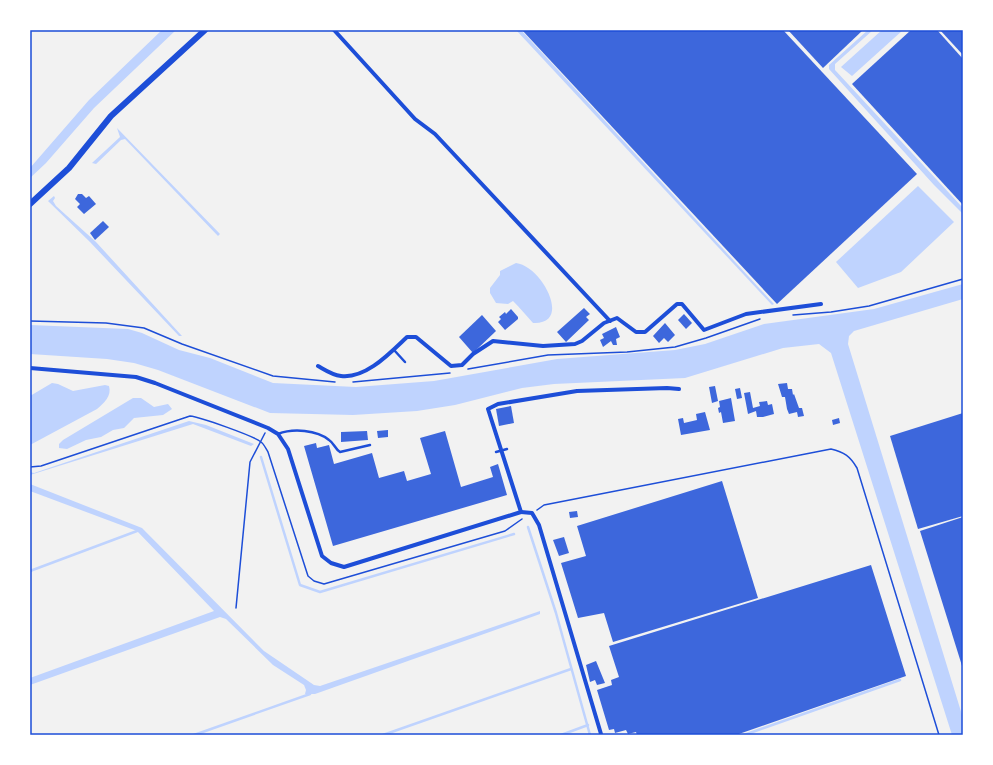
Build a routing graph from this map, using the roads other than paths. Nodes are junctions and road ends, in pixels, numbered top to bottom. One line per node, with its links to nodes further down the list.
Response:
1 (205, 30): 3 (street)
2 (334, 30): 5 (street)
3 (30, 204)
4 (821, 304): 5 (street)
5 (610, 321): 6 (street)
6 (394, 349): 7 (lane); 8 (street)
7 (405, 362)
8 (318, 366)
9 (30, 368): 11 (street)
10 (678, 390): 14 (street)
11 (278, 434): 12 (lane); 16 (street)
12 (370, 445)
13 (507, 449): 14 (lane)
14 (502, 451): 15 (lane); 16 (street)
15 (496, 452)
16 (521, 512): 17 (street)
17 (601, 734)

